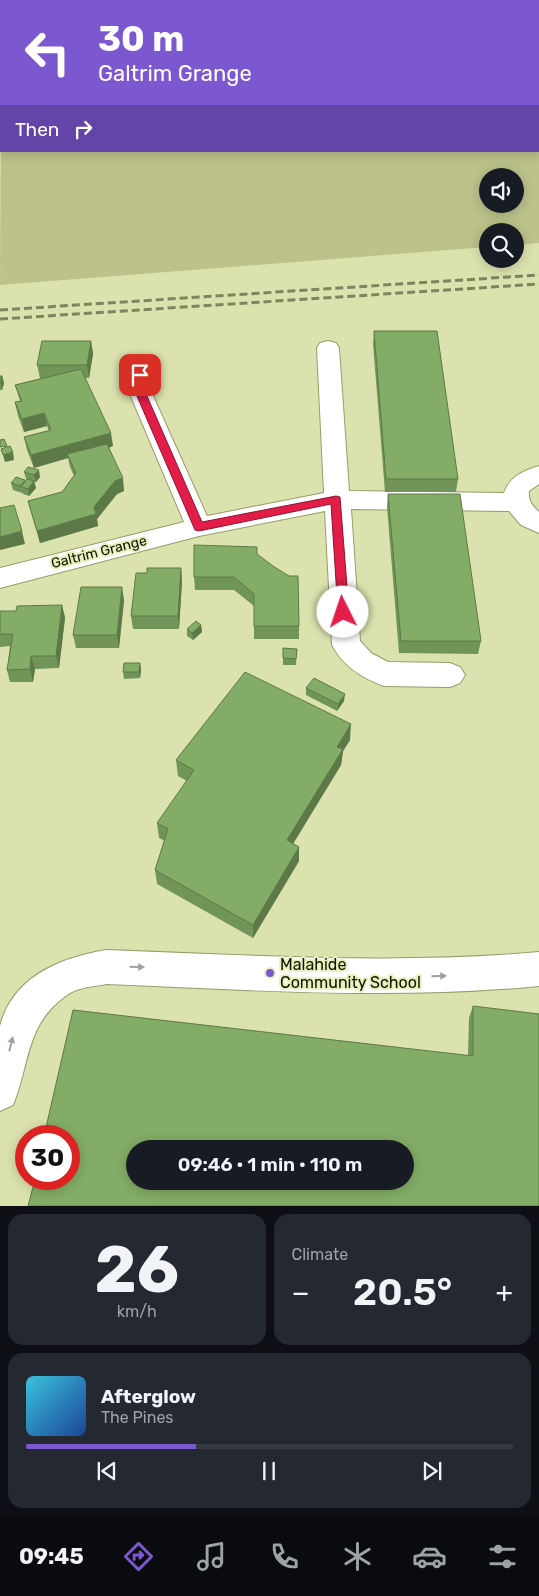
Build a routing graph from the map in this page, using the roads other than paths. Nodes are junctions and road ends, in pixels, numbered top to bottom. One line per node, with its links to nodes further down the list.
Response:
1 (328, 348): 4 (street)
2 (142, 364): 7 (street)
3 (539, 475): 5 (street)
4 (336, 500): 5 (street, Galtrim Grange); 7 (street, Galtrim Grange); 9 (street)
5 (516, 502): 6 (street)
6 (539, 524)
7 (199, 527): 8 (street, Galtrim Grange)
8 (0, 578)
9 (450, 675)
10 (539, 968): 11 (street, one-way to 10)
11 (0, 1092)

